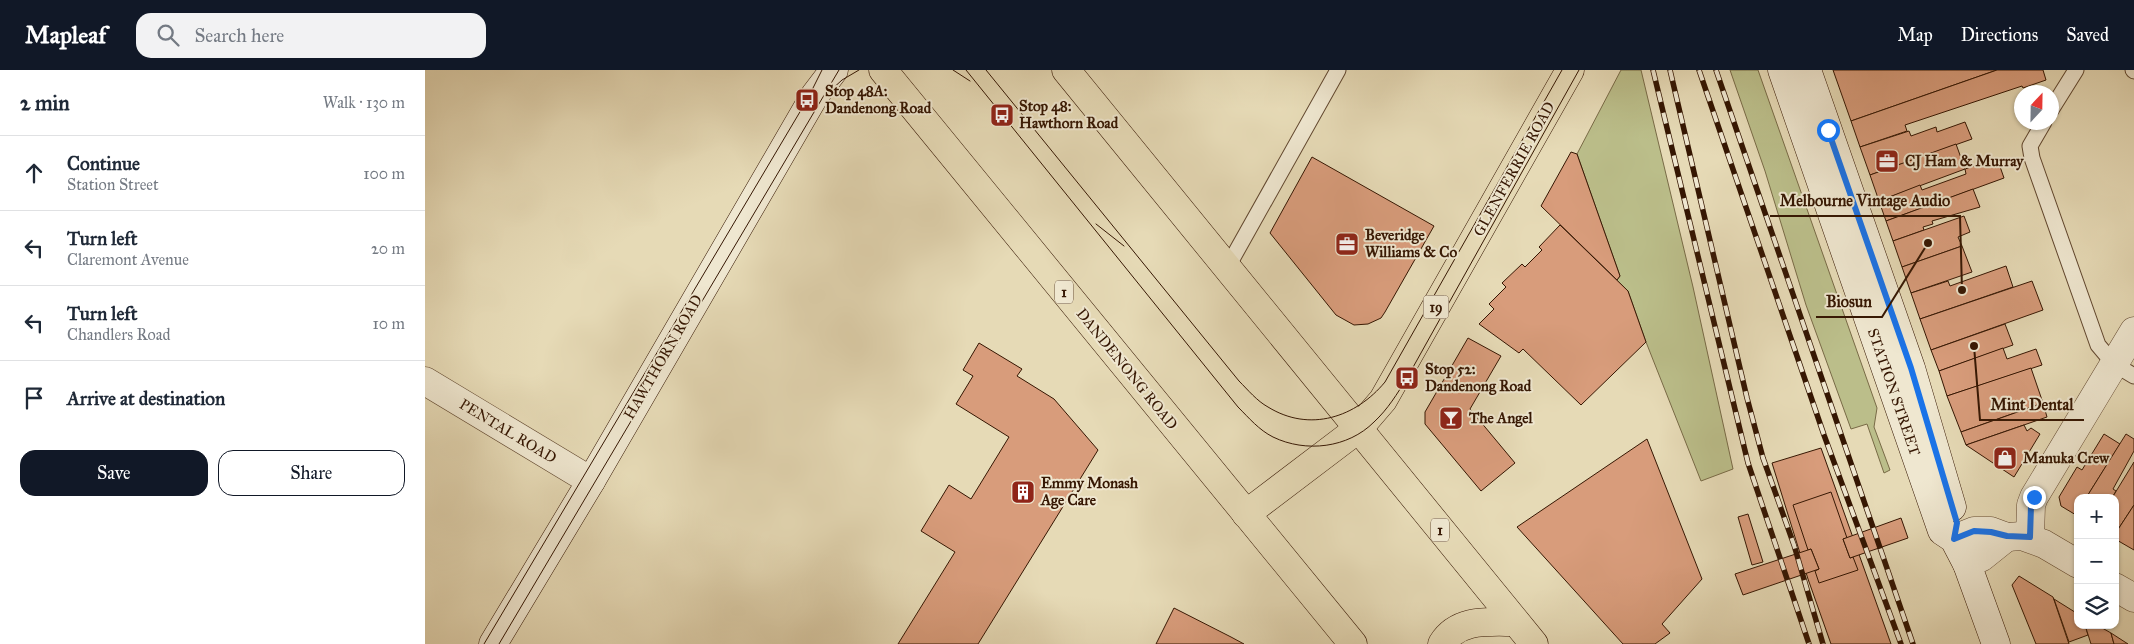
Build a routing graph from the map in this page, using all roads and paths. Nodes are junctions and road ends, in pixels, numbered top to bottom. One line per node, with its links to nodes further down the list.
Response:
1 (834, 70): 17 (street, HAWTHORN ROAD)
2 (883, 70): 18 (main road, DANDENONG ROAD / 1)
3 (1066, 70): 12 (main road, 1)
4 (1570, 70): 16 (main road, GLENFERRIE ROAD / 19)
5 (1782, 70): 11 (street, STATION STREET)
6 (1807, 70): 11 (street, STATION STREET)
7 (2076, 70): 9 (lane)
8 (1332, 73): 12 (lane)
9 (2059, 97)
10 (2039, 130): 14 (lane)
11 (1817, 135): 20 (street, STATION STREET)
12 (1227, 268): 16 (main road, 1)
13 (2134, 330): 14 (street)
14 (2124, 370): 19 (street)
15 (425, 381): 17 (street, PENTAL ROAD)
16 (1358, 429): 18 (main road, GLENFERRIE ROAD / 19); 25 (main road, 1)
17 (591, 481): 27 (street, HAWTHORN ROAD)
18 (1246, 514): 26 (main road, DANDENONG ROAD / 1)
19 (2018, 537): 20 (street); 21 (street); 22 (street)
20 (1954, 539): 22 (street, STATION STREET)
21 (2074, 562)
22 (1967, 564): 30 (street, STATION STREET)
23 (2119, 589): 24 (street)
24 (2134, 598)
25 (1515, 622): 28 (main road); 29 (main road, 1)
26 (1346, 642)
27 (493, 644)
28 (1442, 644)
29 (1533, 644)
30 (1996, 644)

